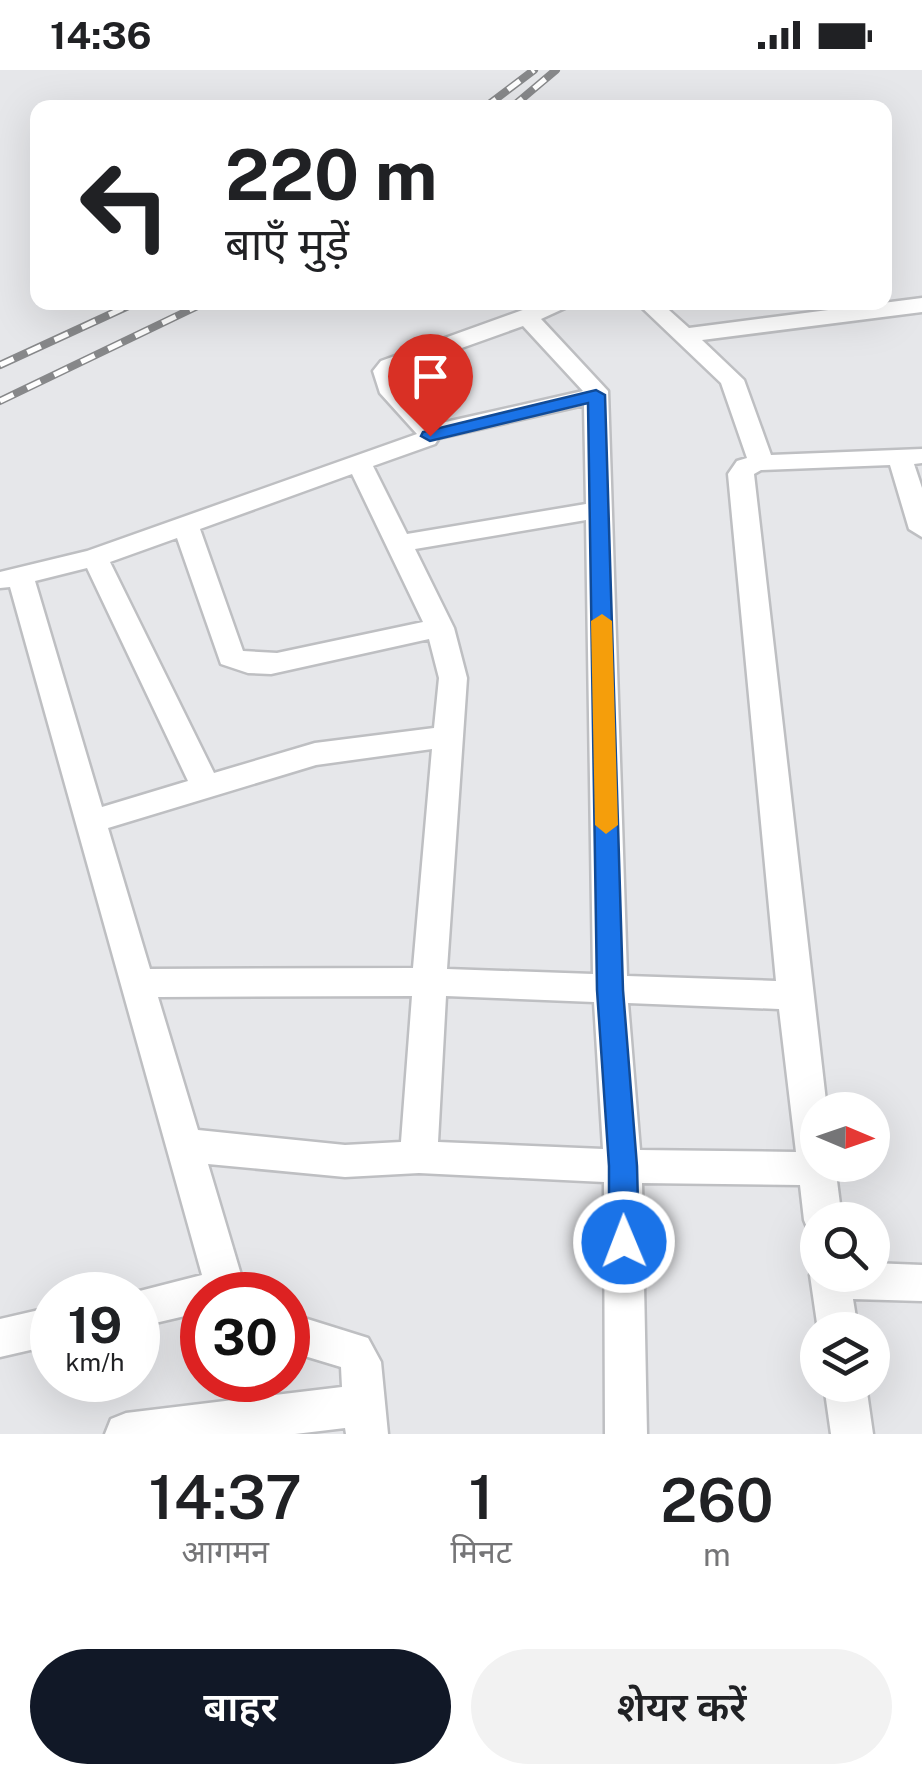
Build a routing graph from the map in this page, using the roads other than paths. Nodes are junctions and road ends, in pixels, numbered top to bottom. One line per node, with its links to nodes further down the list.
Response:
1 (922, 305): 2 (street)
2 (892, 309)
3 (546, 310): 6 (street)
4 (655, 310): 7 (street)
5 (883, 310): 7 (street)
6 (527, 317): 8 (street); 9 (street)
7 (681, 336): 11 (street)
8 (596, 395): 9 (street); 13 (street)
9 (431, 433): 12 (street)
10 (911, 457): 11 (street); 15 (street)
11 (761, 463): 26 (street)
12 (360, 465): 14 (street); 16 (street)
13 (599, 510): 16 (street); 25 (street)
14 (185, 523): 17 (street); 19 (street)
15 (922, 529)
16 (398, 544): 19 (street)
17 (95, 558): 18 (street); 21 (street)
18 (10, 579): 22 (street)
19 (440, 628): 20 (street)
20 (450, 736): 21 (street); 23 (street)
21 (206, 785): 22 (street)
22 (89, 822): 24 (street)
23 (430, 982): 24 (street); 25 (street); 29 (street)
24 (136, 984): 28 (street)
25 (610, 990): 26 (street); 30 (street)
26 (796, 996): 27 (street)
27 (808, 1092)
28 (182, 1146): 29 (street); 32 (street)
29 (420, 1157): 30 (street)
30 (623, 1166): 31 (street); 41 (street)
31 (800, 1168)
32 (220, 1272)
33 (890, 1281): 34 (street)
34 (922, 1283)
35 (30, 1331): 36 (street)
36 (0, 1338)
37 (310, 1339): 39 (street)
38 (847, 1402): 42 (street)
39 (366, 1419): 40 (street)
40 (126, 1434)
41 (626, 1434)
42 (852, 1434)

